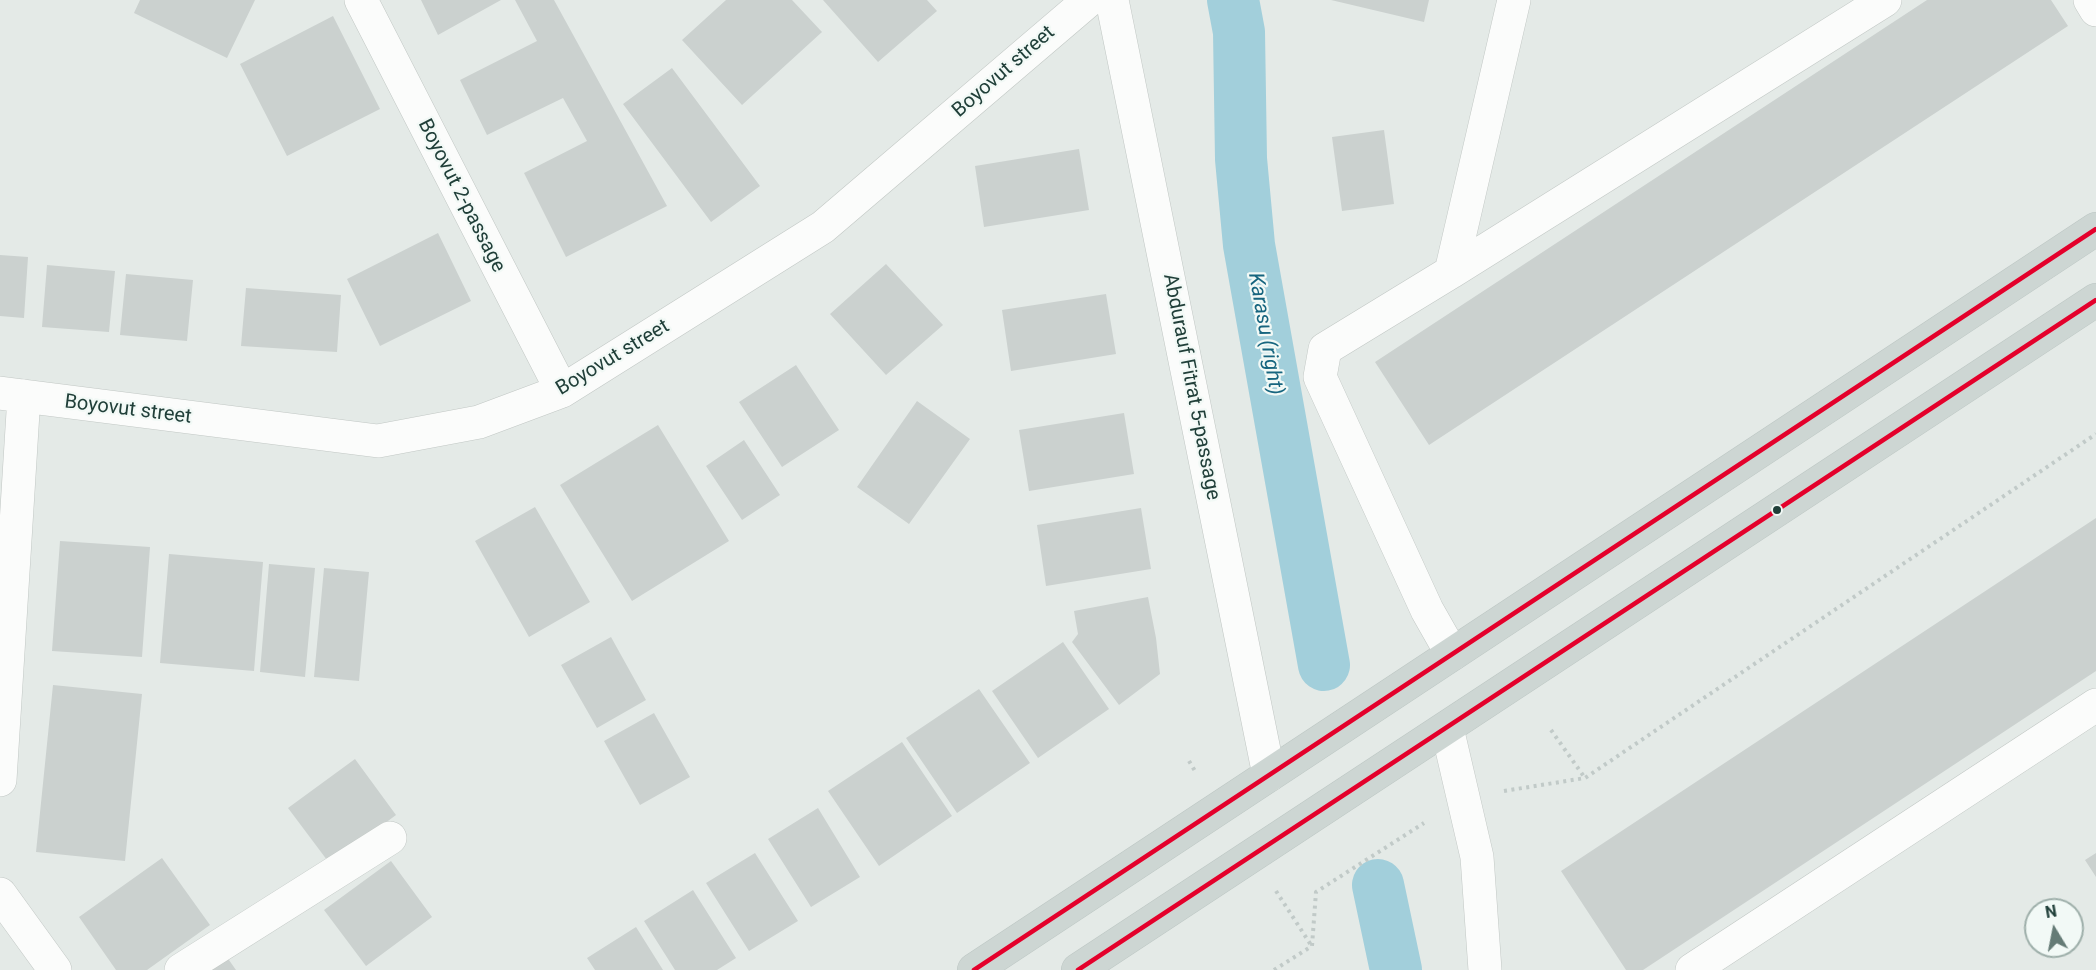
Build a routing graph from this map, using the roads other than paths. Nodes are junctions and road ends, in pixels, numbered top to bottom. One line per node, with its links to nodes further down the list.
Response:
1 (361, 0): 11 (street, Boyovut 2-passage)
2 (1089, 0): 11 (street, Boyovut street)
3 (1112, 0): 16 (street, Abdurauf Fitrat 5-passage)
4 (1514, 0): 9 (street)
5 (1885, 0): 9 (street)
6 (2090, 0): 7 (street)
7 (2096, 10)
8 (2096, 229): 13 (main road)
9 (1451, 272): 13 (street)
10 (2096, 300): 15 (main road)
11 (562, 391): 12 (street, Boyovut street)
12 (12, 395): 17 (street)
13 (1452, 654): 16 (main road)
14 (2096, 705): 25 (street)
15 (1447, 728): 20 (street); 24 (main road)
16 (1280, 768): 23 (main road)
17 (0, 780)
18 (390, 838): 22 (street)
19 (0, 894): 21 (street)
20 (1487, 969)
21 (55, 970)
22 (181, 970)
23 (974, 970)
24 (1078, 970)
25 (1692, 970)

